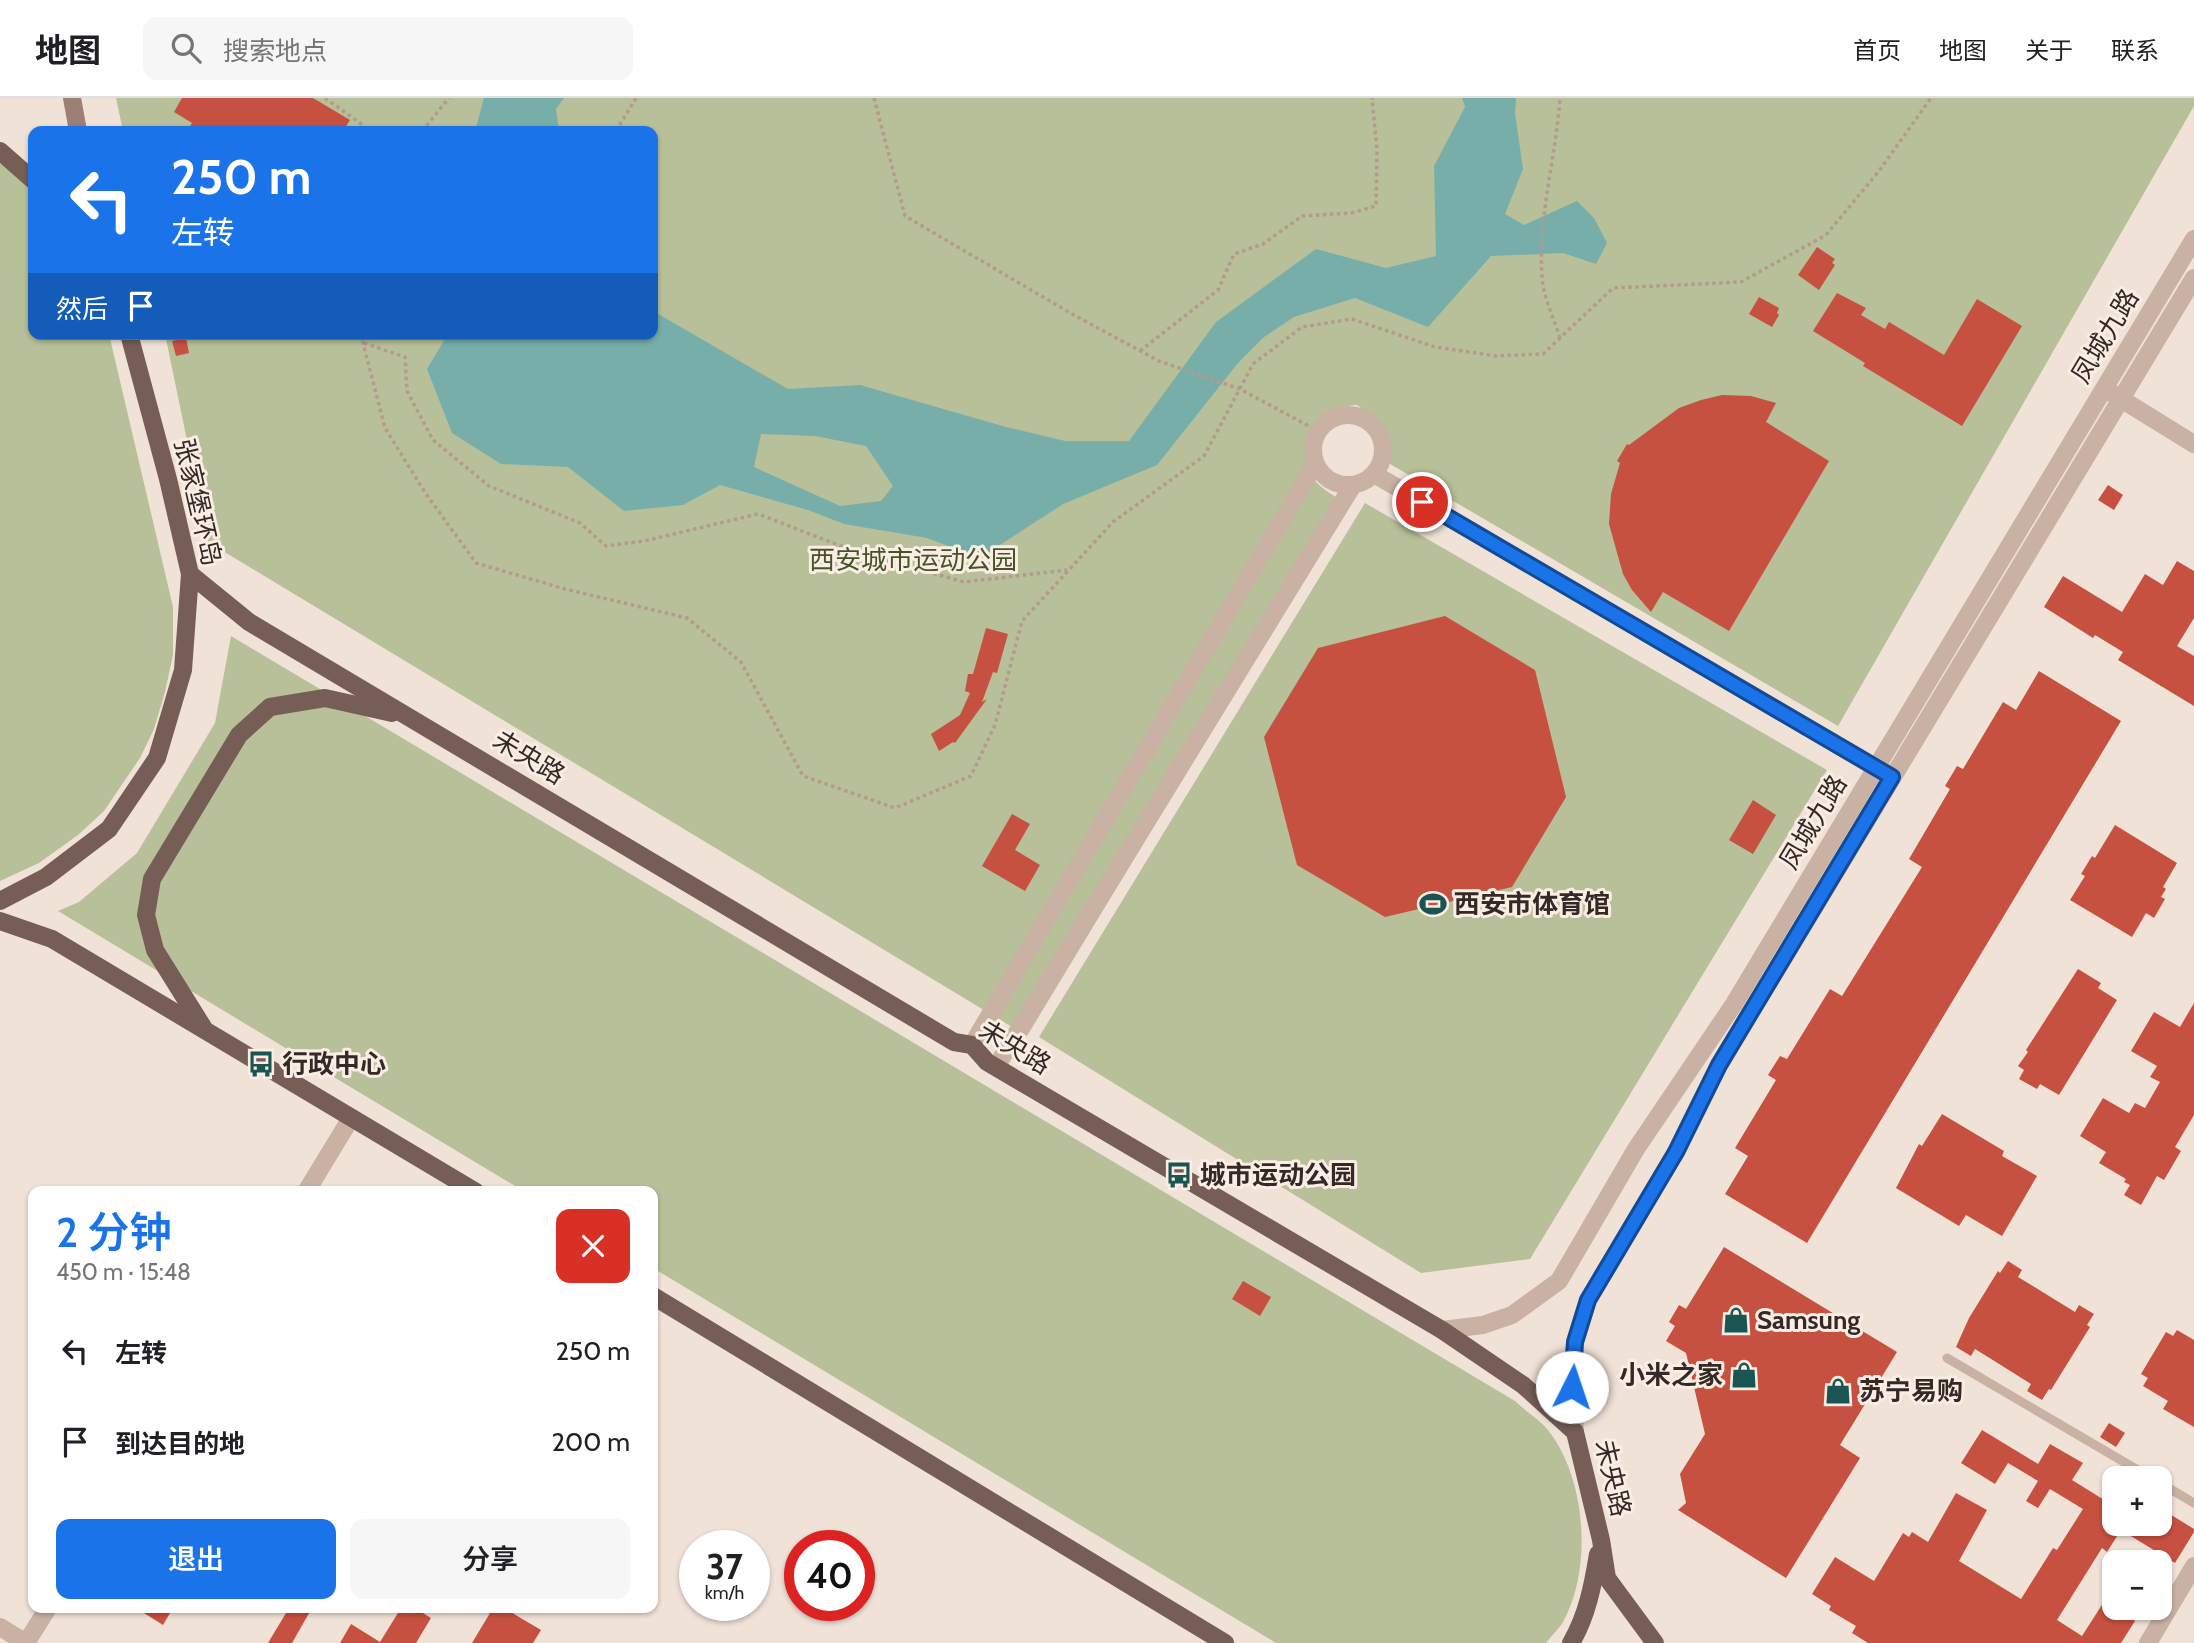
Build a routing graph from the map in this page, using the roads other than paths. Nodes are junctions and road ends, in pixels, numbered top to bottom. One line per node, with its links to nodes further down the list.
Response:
1 (72, 98): 2 (main road)
2 (77, 126)
3 (0, 151): 4 (main road)
4 (28, 176)
5 (2194, 239): 8 (street, 凤城九路)
6 (2194, 278): 9 (street, 凤城九路)
7 (131, 340): 14 (main road, 张家堡环岛)
8 (2104, 389): 9 (street); 16 (street, 凤城九路)
9 (2121, 400): 10 (street); 16 (street, 凤城九路)
10 (2194, 444)
11 (1315, 464): 12 (street); 13 (street); 20 (street)
12 (1374, 474): 13 (street); 16 (street)
13 (1353, 485): 21 (street)
14 (190, 574): 15 (main road, 未央路); 17 (main road, 张家堡环岛)
15 (409, 716): 19 (main road); 20 (main road, 未央路)
16 (1885, 772): 26 (street, 凤城九路); 28 (street, 凤城九路)
17 (0, 901)
18 (0, 921): 19 (main road)
19 (206, 1032): 22 (main road)
20 (972, 1045): 21 (main road, 未央路)
21 (996, 1067): 26 (main road, 未央路)
22 (351, 1118): 23 (street); 24 (main road)
23 (310, 1186)
24 (466, 1186)
25 (658, 1299): 37 (main road)
26 (1442, 1330): 28 (main road, 未央路)
27 (1947, 1358): 29 (lane)
28 (1575, 1432): 32 (main road, 未央路)
29 (2131, 1466)
30 (2172, 1490): 31 (lane)
31 (2194, 1503)
32 (1601, 1540): 38 (main road); 39 (main road, 未央路)
33 (2194, 1566): 40 (street)
34 (45, 1613): 36 (street)
35 (0, 1627): 36 (street)
36 (26, 1643)
37 (1225, 1643)
38 (1571, 1643)
39 (1655, 1643)
40 (2148, 1643)

